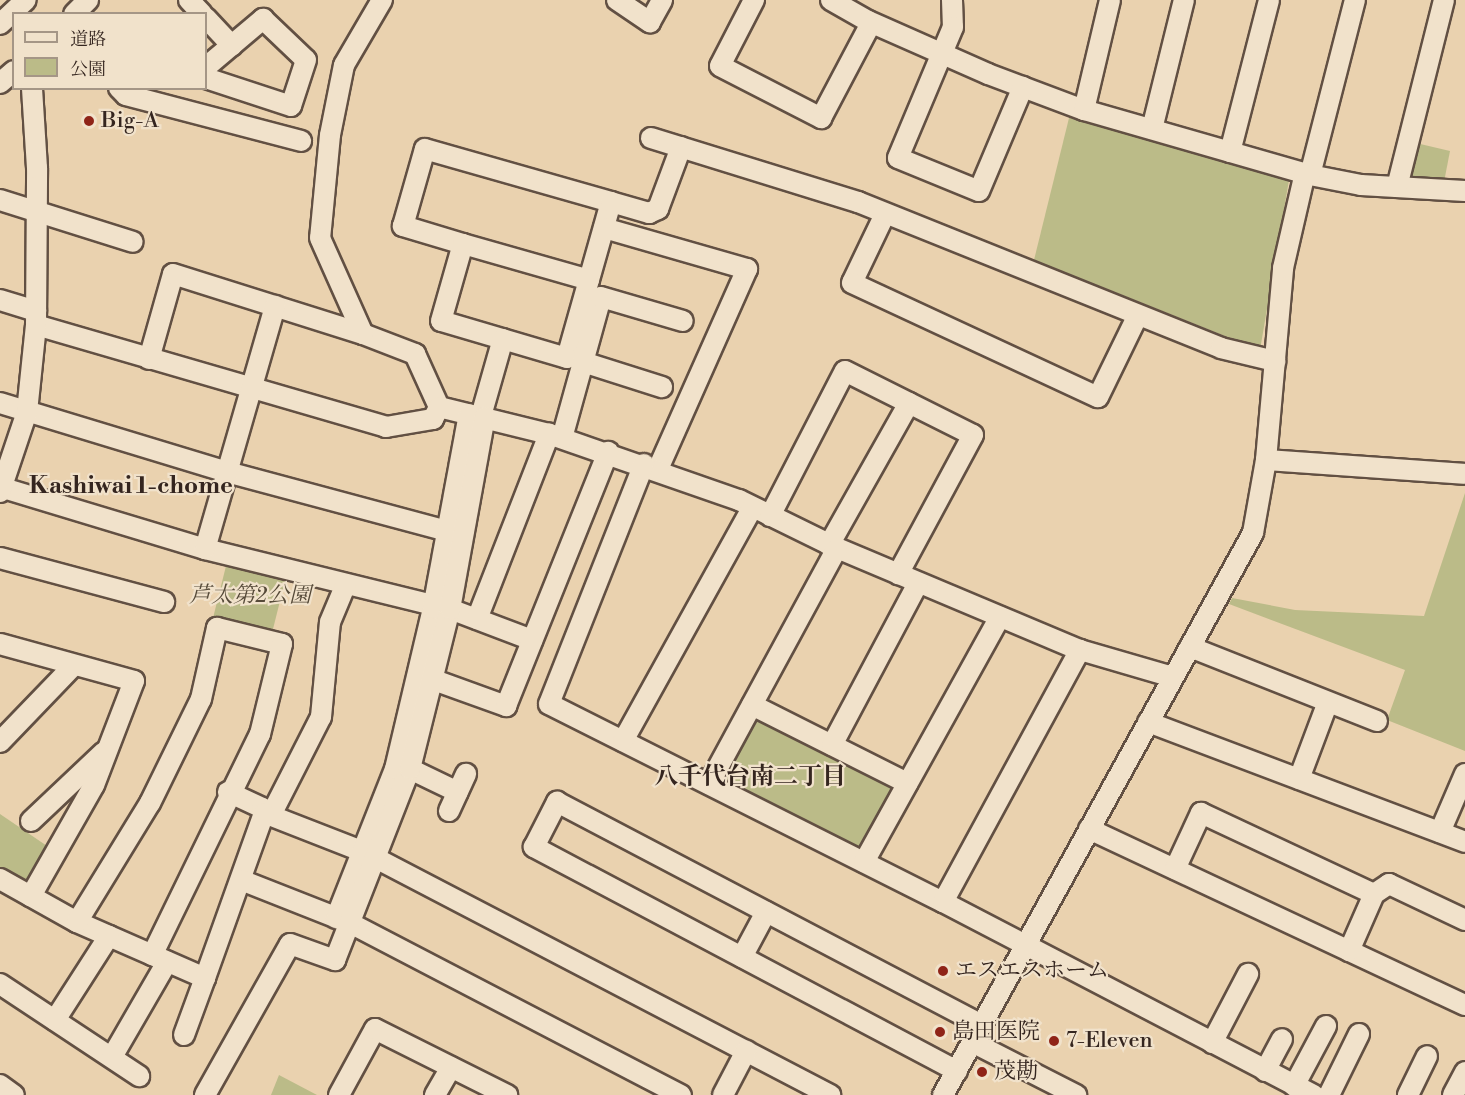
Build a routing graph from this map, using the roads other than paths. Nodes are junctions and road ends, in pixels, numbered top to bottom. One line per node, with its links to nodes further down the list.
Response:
1 (26, 0): 15 (street)
2 (88, 0): 16 (street)
3 (189, 0): 17 (street)
4 (382, 0): 53 (street)
5 (617, 0): 6 (street)
6 (662, 0)
7 (754, 0): 20 (street)
8 (831, 0): 20 (street)
9 (952, 0): 23 (street)
10 (1110, 0): 31 (street)
11 (1184, 0): 32 (street)
12 (1269, 0): 36 (street)
13 (1355, 0): 37 (street)
14 (1444, 0): 38 (street)
15 (13, 12)
16 (76, 12)
17 (200, 12)
18 (12, 13): 21 (street)
19 (207, 19): 22 (street)
20 (871, 22): 23 (street)
21 (0, 24)
22 (232, 46): 24 (street); 26 (street)
23 (943, 54): 28 (street); 28 (street)
24 (207, 66)
25 (12, 73): 27 (street)
26 (207, 78)
27 (0, 83)
28 (1023, 87): 31 (street)
29 (32, 90): 42 (street)
30 (121, 90): 34 (street)
31 (1084, 110): 32 (street)
32 (1152, 129): 36 (street)
33 (651, 138): 35 (street)
34 (301, 141)
35 (681, 147): 41 (street); 43 (street)
36 (1230, 152): 37 (street)
37 (1307, 174): 38 (street); 56 (street)
38 (1398, 187): 39 (street)
39 (1465, 191)
40 (0, 200): 42 (street)
41 (611, 202): 44 (street); 46 (street)
42 (37, 213): 45 (street); 51 (street)
43 (885, 214): 50 (street); 50 (street)
44 (604, 228): 47 (street); 68 (street)
45 (133, 242)
46 (463, 244): 47 (street); 54 (street)
47 (589, 279): 54 (street)
48 (0, 300): 51 (street)
49 (275, 306): 53 (street); 55 (street); 59 (street)
50 (1138, 315): 56 (street)
51 (36, 318): 55 (street); 63 (street)
52 (683, 321): 57 (street)
53 (363, 334): 62 (street)
54 (503, 339): 64 (street)
55 (149, 359): 59 (street)
56 (1275, 361): 67 (street)
57 (583, 362): 58 (street); 65 (street)
58 (662, 387)
59 (251, 389): 62 (street); 69 (street)
60 (0, 403): 63 (street)
61 (909, 403): 73 (street); 75 (street); 78 (street)
62 (439, 407): 64 (street)
63 (27, 412): 69 (street); 71 (street)
64 (478, 416): 65 (street); 74 (street)
65 (556, 436): 66 (street); 84 (street)
66 (608, 452): 68 (street); 85 (street)
67 (1266, 460): 70 (street); 87 (street)
68 (651, 467): 72 (street); 96 (street)
69 (227, 472): 74 (street); 76 (street)
70 (1465, 474)
71 (1, 489): 76 (street)
72 (752, 508): 73 (street); 96 (street)
73 (770, 516): 75 (street)
74 (456, 534): 82 (street)
75 (833, 547): 78 (street); 93 (street)
76 (205, 549): 80 (street)
77 (0, 558): 81 (street)
78 (898, 574): 79 (street)
79 (918, 583): 83 (street); 98 (street)
80 (346, 584): 82 (street); 107 (street)
81 (164, 603)
82 (442, 609): 84 (street); 91 (street); 112 (street)
83 (1000, 618): 88 (street); 103 (street)
84 (477, 619): 85 (street)
85 (532, 640): 91 (street)
86 (0, 644): 89 (street)
87 (1190, 647): 90 (street); 92 (street)
88 (1080, 650): 90 (street); 119 (street)
89 (74, 664): 97 (street); 99 (street)
90 (1173, 677): 94 (street)
91 (434, 680): 100 (street)
92 (1328, 702): 95 (street); 102 (street)
93 (752, 705): 98 (street); 104 (street)
94 (1148, 722): 102 (street); 109 (street)
95 (1377, 722)
96 (623, 741): 104 (street)
97 (0, 742)
98 (832, 745): 103 (street)
99 (108, 748): 108 (street); 118 (street)
100 (410, 769): 106 (street); 112 (street)
101 (1465, 774): 110 (street)
102 (1299, 779): 110 (street)
103 (907, 783): 113 (street)
104 (709, 784): 113 (street)
105 (228, 792): 107 (street); 123 (street); 128 (street)
106 (449, 811)
107 (268, 814): 112 (street); 116 (street)
108 (31, 821)
109 (1089, 829): 114 (street); 125 (street)
110 (1440, 832): 111 (street)
111 (1465, 842)
112 (370, 856): 121 (street); 141 (street)
113 (864, 862): 119 (street)
114 (1175, 869): 117 (street); 126 (street)
115 (0, 879): 118 (street)
116 (241, 880): 121 (street); 130 (street)
117 (1374, 894): 122 (street); 126 (street)
118 (31, 896): 123 (street)
119 (943, 902): 125 (street)
120 (766, 912): 127 (street); 127 (street); 134 (street)
121 (343, 920): 152 (street); 156 (street)
122 (1465, 920)
123 (77, 922): 124 (street)
124 (110, 936): 128 (street); 133 (street)
125 (1024, 946): 134 (street); 140 (street)
126 (1349, 951): 132 (street)
127 (742, 957): 145 (street)
128 (160, 958): 130 (street); 143 (street)
129 (1248, 974): 140 (street)
130 (204, 978): 137 (street)
131 (0, 984): 133 (street)
132 (1465, 1005)
133 (55, 1020): 143 (street)
134 (982, 1025): 139 (street)
135 (1326, 1026): 150 (street)
136 (1359, 1034): 161 (street)
137 (184, 1035)
138 (1282, 1039): 146 (street)
139 (972, 1042): 145 (street); 160 (street)
140 (1212, 1043): 146 (street)
141 (746, 1051): 157 (street); 158 (street)
142 (1427, 1056): 162 (street)
143 (112, 1057): 148 (street)
144 (451, 1067): 153 (street); 154 (street); 155 (street)
145 (957, 1071): 159 (street)
146 (1265, 1071): 150 (street)
147 (1465, 1072): 163 (street)
148 (139, 1076)
149 (0, 1086): 151 (street)
150 (1300, 1091)
151 (14, 1095)
152 (204, 1095)
153 (339, 1095)
154 (435, 1095)
155 (507, 1095)
156 (681, 1095)
157 (723, 1095)
158 (830, 1095)
159 (943, 1095)
160 (1076, 1095)
161 (1329, 1095)
162 (1408, 1095)
163 (1453, 1095)

